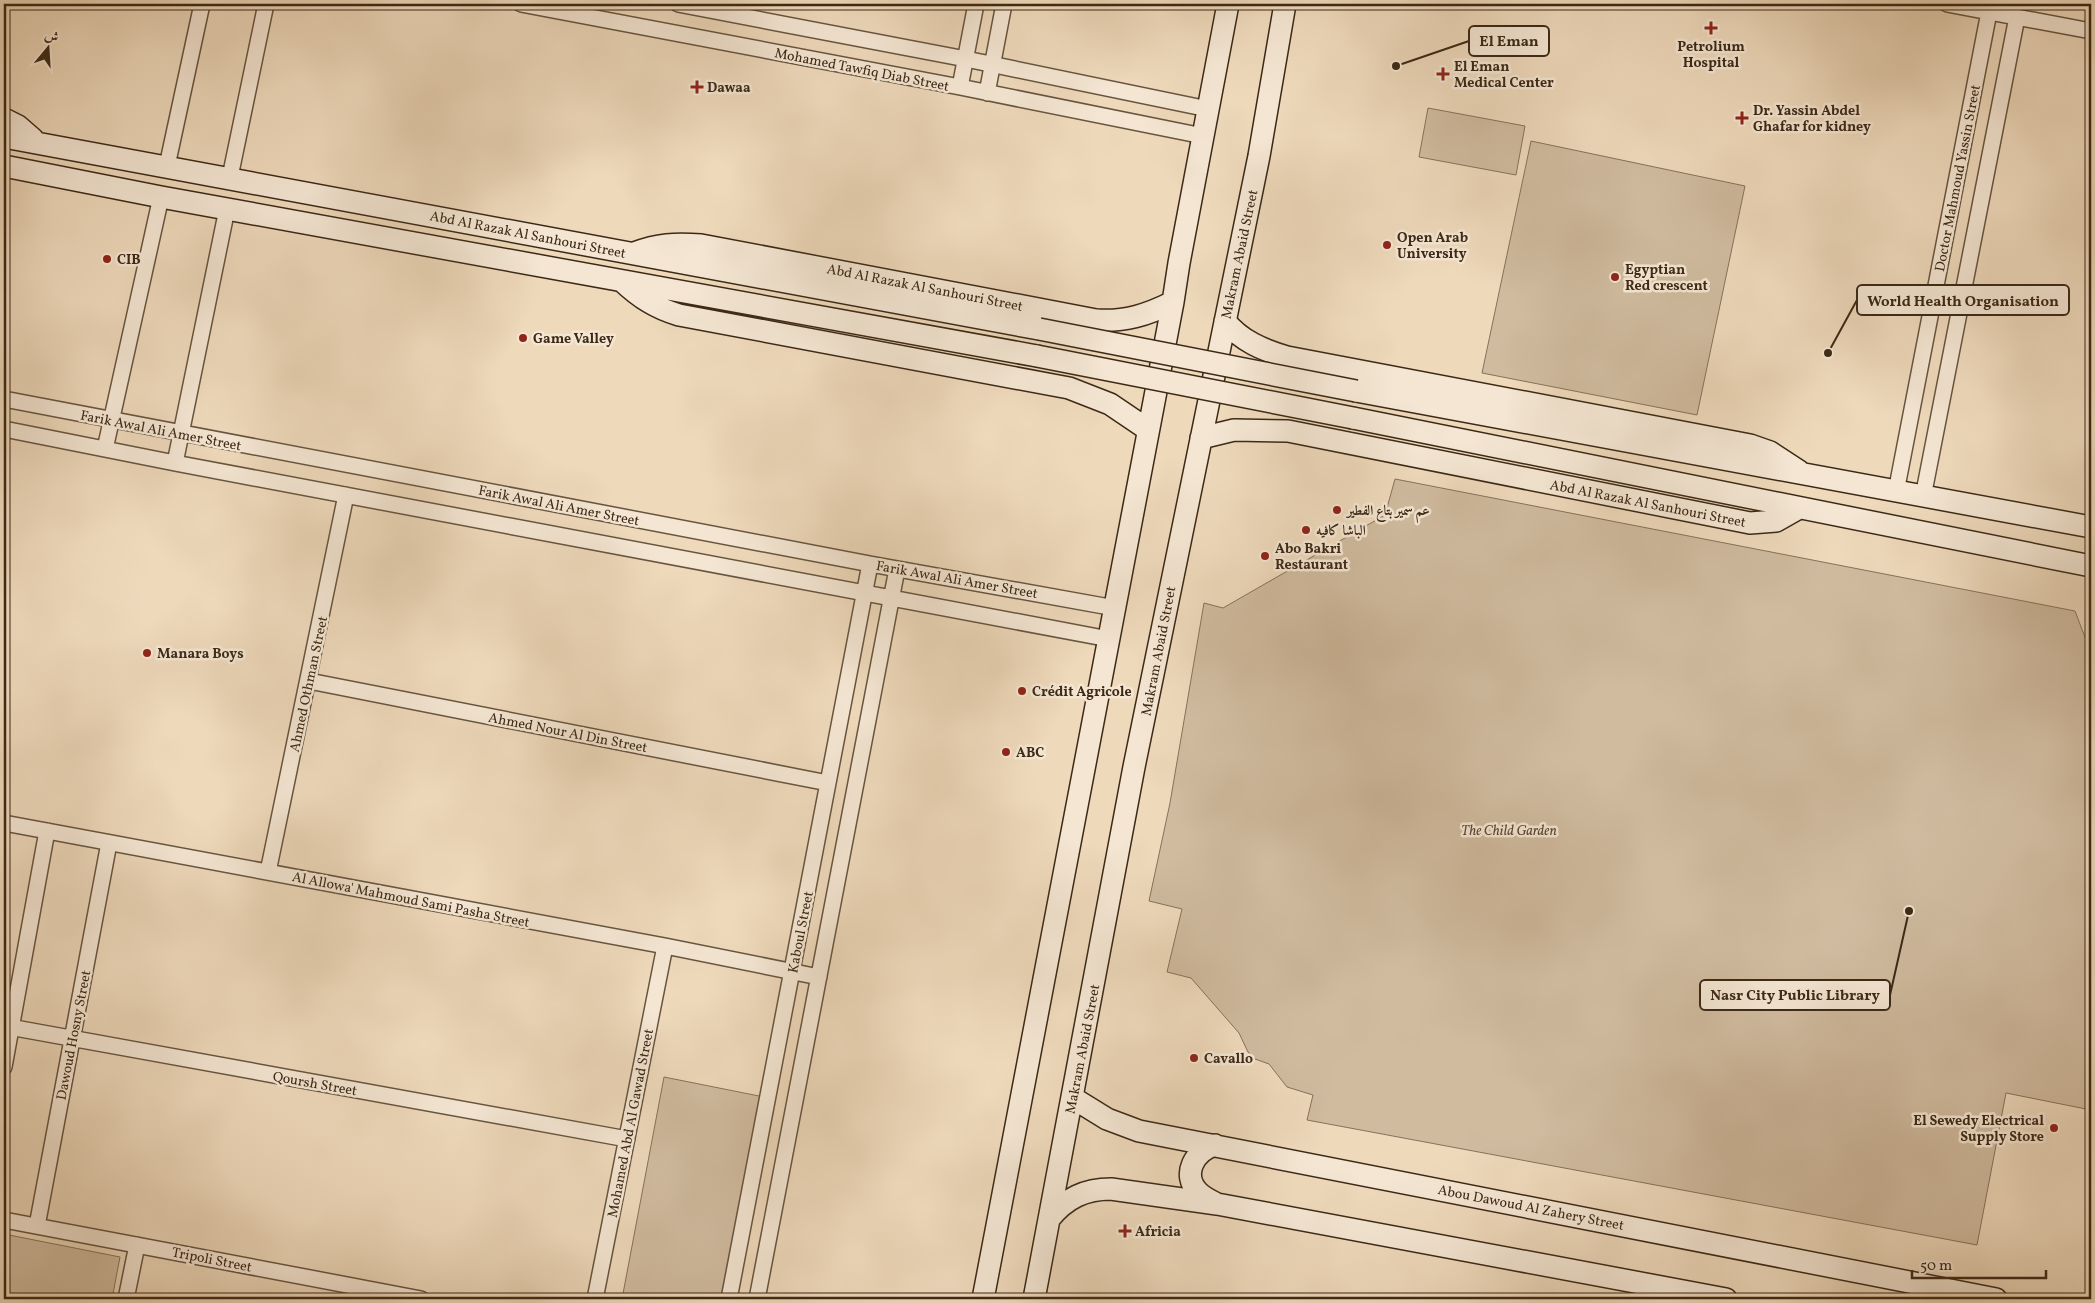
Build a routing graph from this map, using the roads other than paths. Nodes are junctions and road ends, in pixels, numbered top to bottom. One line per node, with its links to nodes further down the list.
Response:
1 (202, 4): 23 (street)
2 (266, 4): 25 (street)
3 (521, 4): 15 (street, Mohamed Tawfiq Diab Street)
4 (678, 4): 13 (street)
5 (976, 4): 13 (street)
6 (1004, 4): 14 (street)
7 (1228, 4): 17 (street)
8 (1285, 4): 33 (street, Makram Abaid Street)
9 (1947, 4): 10 (street)
10 (1989, 12): 11 (street); 46 (street, Doctor Mahmoud Yassin Street)
11 (2017, 17): 12 (street); 48 (street, Doctor Mahmoud Yassin Street)
12 (2091, 31)
13 (966, 59): 14 (street); 15 (street)
14 (993, 64): 16 (street); 17 (street)
15 (960, 87): 16 (street, Mohamed Tawfiq Diab Street)
16 (987, 93): 19 (street, Mohamed Tawfiq Diab Street)
17 (1208, 109): 19 (street)
18 (4, 119): 21 (street)
19 (1203, 136): 31 (street)
20 (4, 137): 21 (street, Abd Al Razak Al Sanhouri Street)
21 (37, 143): 23 (street, Abd Al Razak Al Sanhouri Street)
22 (4, 166): 24 (street)
23 (167, 166): 25 (street, Abd Al Razak Al Sanhouri Street)
24 (31, 171): 26 (street, Abd Al Razak Al Sanhouri Street); 27 (street, Abd Al Razak Al Sanhouri Street)
25 (230, 177): 29 (street, Abd Al Razak Al Sanhouri Street)
26 (4, 178)
27 (161, 197): 28 (street, Abd Al Razak Al Sanhouri Street); 37 (street)
28 (227, 209): 30 (street, Abd Al Razak Al Sanhouri Street); 40 (street)
29 (631, 254): 32 (street, Abd Al Razak Al Sanhouri Street); 45 (street, bridge)
30 (622, 281): 35 (street, Abd Al Razak Al Sanhouri Street); 49 (street, bridge)
31 (1173, 302): 32 (street, Abd Al Razak Al Sanhouri Street); 39 (street)
32 (1083, 318): 35 (street)
33 (1225, 321): 34 (street); 42 (street, Makram Abaid Street)
34 (1311, 363): 41 (street); 45 (street)
35 (1069, 388): 39 (street, Abd Al Razak Al Sanhouri Street)
36 (4, 399): 37 (street, Farik Awal Ali Amer Street)
37 (111, 421): 40 (street, Farik Awal Ali Amer Street); 43 (street)
38 (4, 429): 43 (street)
39 (1147, 430): 56 (street)
40 (180, 434): 44 (street); 51 (street, Farik Awal Ali Amer Street)
41 (1304, 435): 42 (street, Abd Al Razak Al Sanhouri Street); 49 (street, Abd Al Razak Al Sanhouri Street)
42 (1201, 438): 70 (street, Makram Abaid Street)
43 (105, 450): 44 (street)
44 (175, 463): 47 (street)
45 (1806, 476): 46 (street)
46 (1896, 492): 48 (street)
47 (346, 495): 54 (street); 58 (street, Ahmed Othman Street)
48 (1922, 497): 50 (street)
49 (1799, 508): 52 (street)
50 (2091, 527)
51 (870, 564): 53 (street, Farik Awal Ali Amer Street); 54 (street, Kaboul Street)
52 (2091, 566)
53 (897, 569): 55 (street, Kaboul Street); 56 (street, Farik Awal Ali Amer Street)
54 (864, 594): 55 (street); 59 (street, Kaboul Street)
55 (891, 599): 57 (street); 66 (street, Kaboul Street)
56 (1114, 608): 57 (street)
57 (1109, 639): 83 (street)
58 (308, 681): 59 (street, Ahmed Nour Al Din Street); 63 (street, Ahmed Othman Street)
59 (828, 783): 65 (street, Kaboul Street)
60 (4, 823): 61 (street, Al Allowa' Mahmoud Sami Pasha Street)
61 (47, 831): 62 (street, Al Allowa' Mahmoud Sami Pasha Street); 67 (street)
62 (110, 843): 63 (street, Al Allowa' Mahmoud Sami Pasha Street); 68 (street, Dawoud Hosny Street)
63 (268, 872): 64 (street, Al Allowa' Mahmoud Sami Pasha Street)
64 (665, 946): 65 (street, Al Allowa' Mahmoud Sami Pasha Street); 71 (street, Mohamed Abd Al Gawad Street)
65 (792, 972): 66 (street, Al Allowa' Mahmoud Sami Pasha Street); 81 (street, Kaboul Street)
66 (819, 977): 82 (street, Kaboul Street)
67 (7, 1026): 68 (street, Qoursh Street); 69 (street)
68 (71, 1039): 71 (street, Qoursh Street); 76 (street, Dawoud Hosny Street)
69 (4, 1067)
70 (1072, 1098): 72 (street, Abou Dawoud Al Zahery Street); 74 (street, Makram Abaid Street)
71 (627, 1139): 80 (street, Mohamed Abd Al Gawad Street)
72 (1215, 1145): 73 (street); 86 (street, Abou Dawoud Al Zahery Street)
73 (1217, 1204): 74 (street); 85 (street)
74 (1049, 1219): 84 (street, Makram Abaid Street)
75 (4, 1220): 76 (street, Tripoli Street)
76 (37, 1226): 77 (street, Tripoli Street)
77 (137, 1245): 78 (street); 79 (street, Tripoli Street)
78 (126, 1299)
79 (421, 1299)
80 (595, 1299)
81 (729, 1299)
82 (757, 1299)
83 (983, 1299)
84 (1034, 1299)
85 (1726, 1299)
86 (1996, 1299)

